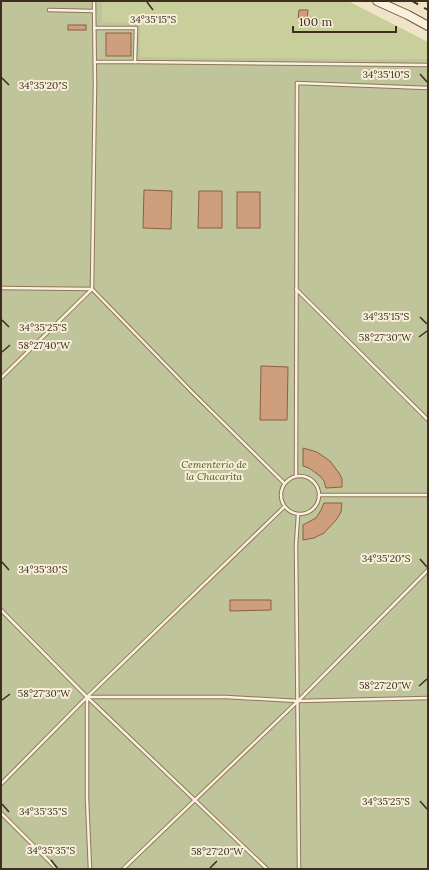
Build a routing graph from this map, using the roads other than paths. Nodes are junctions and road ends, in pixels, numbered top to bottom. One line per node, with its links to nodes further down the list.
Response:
1 (94, 1): 4 (lane)
2 (377, 1): 5 (main road)
3 (49, 10): 4 (lane)
4 (94, 11): 6 (lane)
5 (428, 26)
6 (94, 28): 7 (lane); 8 (lane)
7 (94, 62): 8 (lane); 12 (lane)
8 (135, 62): 9 (lane)
9 (428, 65)
10 (428, 88): 13 (lane)
11 (1, 288): 12 (lane)
12 (92, 289): 14 (lane); 17 (lane)
13 (296, 289): 15 (lane); 16 (lane)
14 (1, 378)
15 (428, 420)
16 (296, 476): 17 (lane); 18 (lane)
17 (284, 483): 20 (lane)
18 (320, 495): 19 (lane); 21 (lane)
19 (428, 495)
20 (284, 507): 21 (lane); 24 (lane)
21 (298, 515): 26 (lane)
22 (428, 570): 26 (lane)
23 (1, 610): 24 (lane)
24 (87, 697): 26 (lane); 27 (lane); 28 (lane); 31 (lane)
25 (428, 698): 26 (lane)
26 (298, 701): 28 (lane); 34 (lane)
27 (1, 784)
28 (195, 801): 32 (lane); 33 (lane)
29 (1, 813): 30 (lane)
30 (57, 869)
31 (90, 869)
32 (123, 869)
33 (266, 869)
34 (299, 869)

